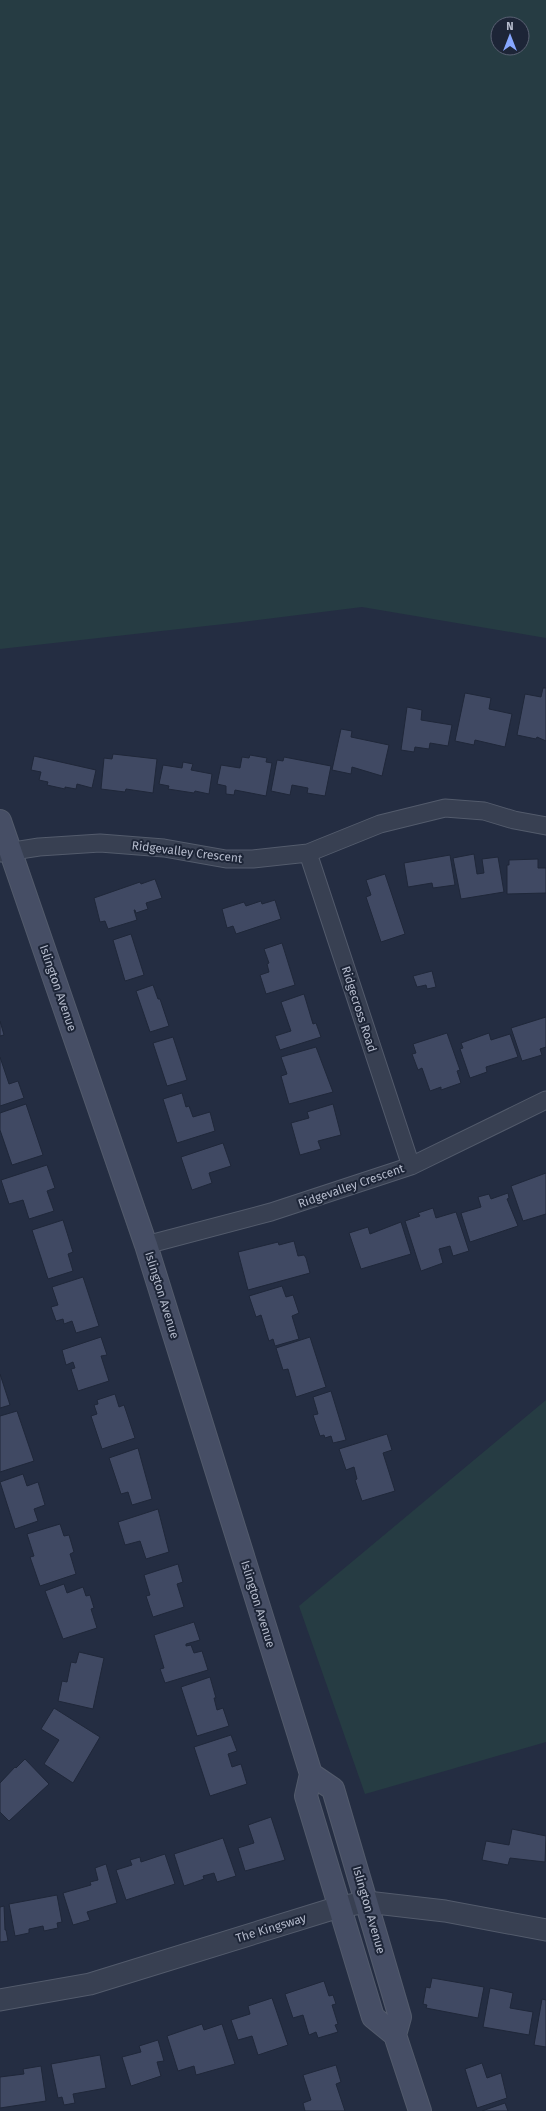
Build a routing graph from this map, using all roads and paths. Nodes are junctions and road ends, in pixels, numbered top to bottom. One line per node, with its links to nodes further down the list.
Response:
1 (0, 821): 3 (main road, Islington Avenue)
2 (546, 826): 4 (street, Ridgevalley Crescent)
3 (5, 852): 4 (street, Ridgevalley Crescent); 7 (main road, Islington Avenue)
4 (308, 853): 6 (street, Ridgecross Road)
5 (546, 1100): 6 (street, Ridgevalley Crescent)
6 (411, 1166): 7 (street, Ridgevalley Crescent)
7 (146, 1245): 8 (main road, Islington Avenue)
8 (311, 1774): 9 (main road, Islington Avenue); 10 (main road)
9 (367, 1902): 10 (street, The Kingsway); 11 (street, The Kingsway); 13 (main road, Islington Avenue)
10 (339, 1907): 12 (street, The Kingsway); 13 (main road)
11 (546, 1930)
12 (0, 2000)
13 (395, 2034): 14 (main road)
14 (420, 2111)

